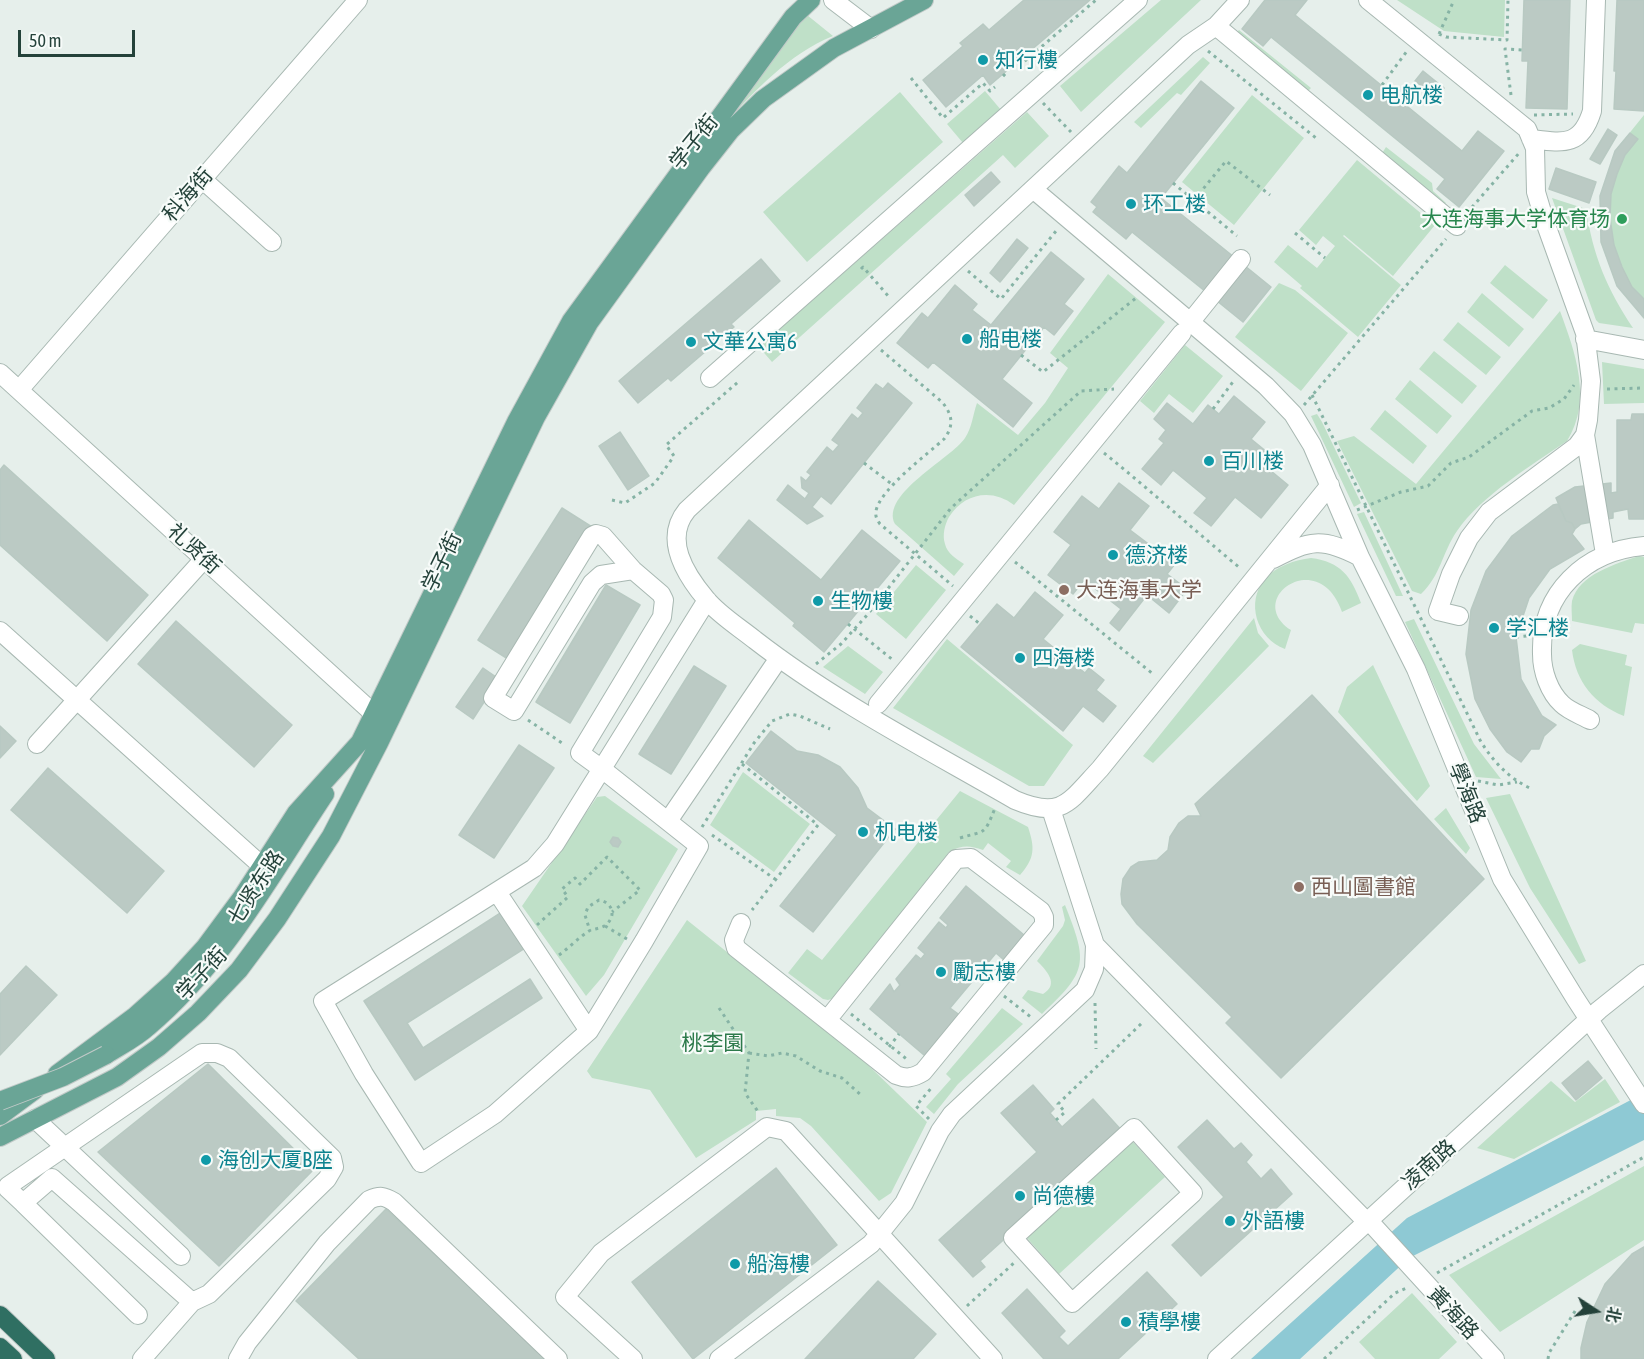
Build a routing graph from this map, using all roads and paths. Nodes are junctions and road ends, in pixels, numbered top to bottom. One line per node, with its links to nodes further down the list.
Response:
1 (358, 0): 31 (street, 科海街)
2 (811, 0): 95 (main road, 学子街)
3 (833, 0): 13 (street)
4 (924, 0): 13 (main road, 学子街)
5 (1096, 0): 19 (path)
6 (1239, 0): 12 (street)
7 (1368, 0): 29 (street)
8 (1454, 0): 15 (path)
9 (1508, 0): 15 (path)
10 (1596, 0): 29 (street)
11 (1131, 2): 54 (street)
12 (1215, 26): 33 (street); 36 (street)
13 (871, 29): 95 (main road, 学子街)
14 (1432, 31): 15 (path)
15 (1439, 34)
16 (1206, 50): 28 (path)
17 (1522, 50): 24 (path)
18 (1407, 51): 21 (path)
19 (1019, 66)
20 (911, 78): 22 (path)
21 (1382, 85)
22 (995, 87)
23 (1039, 99): 27 (path)
24 (1512, 105)
25 (1578, 114): 26 (path)
26 (1530, 115)
27 (1071, 132)
28 (1316, 138)
29 (1531, 139): 49 (street)
30 (1517, 155): 36 (path)
31 (202, 179): 40 (street); 61 (street, 科海街)
32 (1173, 183): 35 (path)
33 (1032, 189): 69 (street, 學海路); 83 (street)
34 (1270, 195): 35 (path)
35 (1194, 200): 39 (path)
36 (1456, 226): 62 (path)
37 (1058, 229): 43 (path)
38 (1295, 233): 41 (path)
39 (1237, 236)
40 (273, 242)
41 (1325, 258)
42 (1240, 259): 47 (street)
43 (968, 271)
44 (873, 278): 46 (path)
45 (1138, 296): 52 (path)
46 (892, 301)
47 (1196, 315)
48 (1182, 333): 58 (street)
49 (1585, 339): 51 (street); 65 (street)
50 (881, 350): 68 (path)
51 (1644, 350)
52 (1021, 355)
53 (0, 373): 61 (street, 礼贤街)
54 (710, 378)
55 (1236, 379): 64 (path)
56 (738, 381): 70 (path)
57 (1575, 383): 71 (path)
58 (1136, 388): 66 (street); 75 (path)
59 (1644, 388): 60 (path)
60 (1599, 389)
61 (19, 390): 78 (street, 礼贤街)
62 (1312, 395): 63 (path); 71 (path)
63 (1302, 406)
64 (1214, 409)
65 (1585, 435): 76 (street); 84 (street)
66 (1092, 443): 74 (street); 80 (path)
67 (864, 463): 68 (path)
68 (893, 485): 75 (path)
69 (1330, 485): 77 (street, 學海路); 79 (street)
70 (612, 500)
71 (1366, 504): 72 (path); 104 (path)
72 (1352, 512)
73 (1644, 546): 76 (street)
74 (1002, 552): 82 (street); 91 (path)
75 (915, 554): 82 (path); 86 (path)
76 (1605, 554): 96 (street)
77 (1360, 557): 79 (street); 126 (street, 學海路)
78 (204, 559): 92 (street); 95 (street, 礼贤街)
79 (1267, 562): 107 (street)
80 (1240, 568)
81 (633, 570): 94 (street); 94 (street); 102 (street)
82 (966, 596): 90 (street)
83 (707, 600): 88 (street); 102 (street)
84 (1459, 616)
85 (848, 624): 86 (path)
86 (854, 629): 89 (path); 90 (path)
87 (0, 632): 92 (street)
88 (779, 658): 107 (street); 108 (street)
89 (816, 664)
90 (906, 670): 93 (street)
91 (1153, 674)
92 (76, 700): 99 (street); 110 (street)
93 (878, 704)
94 (514, 711): 98 (path)
95 (381, 720): 100 (main road, 学子街)
96 (1590, 720)
97 (831, 729): 101 (path)
98 (557, 740)
99 (37, 744)
100 (367, 748): 110 (main road, 学子街); 133 (main road, 七贤东路); 139 (main road, 学子街)
101 (741, 763): 111 (path); 111 (path)
102 (602, 769): 108 (street); 112 (street)
103 (1472, 779): 104 (path)
104 (1517, 782): 105 (path)
105 (1530, 788)
106 (997, 804): 109 (path)
107 (1051, 809): 119 (street)
108 (668, 821): 130 (street)
109 (960, 838)
110 (262, 866): 138 (main road, 学子街)
111 (776, 879): 114 (path)
112 (497, 892): 130 (street); 130 (street)
113 (612, 912): 115 (path); 116 (path); 117 (path)
114 (741, 923): 127 (street)
115 (605, 926): 117 (path); 118 (path)
116 (534, 928)
117 (590, 931): 120 (path)
118 (629, 940)
119 (1095, 945): 147 (street); 148 (street)
120 (555, 958)
121 (1644, 974): 126 (street, 凌南路)
122 (993, 987): 124 (street); 128 (path); 134 (street)
123 (1095, 1002): 131 (path)
124 (839, 1005): 127 (street); 134 (path)
125 (719, 1008): 132 (path)
126 (1589, 1019): 137 (street, 學海路); 147 (street, 凌南路)
127 (827, 1020): 134 (street)
128 (1036, 1021)
129 (1143, 1022): 141 (path)
130 (589, 1030)
131 (1096, 1049)
132 (749, 1053): 135 (path); 140 (path)
133 (109, 1061): 136 (main road, 七贤东路, bridge); 138 (main road, 七贤东路)
134 (923, 1072): 142 (path)
135 (861, 1095)
136 (0, 1101)
137 (1644, 1104)
138 (0, 1117)
139 (35, 1119): 143 (main road, 学子街); 144 (street)
140 (763, 1120)
141 (1056, 1120)
142 (932, 1123)
143 (0, 1137)
144 (64, 1146): 146 (street); 150 (street); 153 (street)
145 (1644, 1157): 151 (path)
146 (23, 1203): 153 (street); 157 (street)
147 (1368, 1222): 167 (street, 凌南路); 169 (street, 黃海路)
148 (880, 1234): 164 (street); 165 (street); 166 (street)
149 (1026, 1252): 149 (street); 155 (path)
150 (181, 1256)
151 (1433, 1275)
152 (1413, 1285): 168 (path)
153 (192, 1302): 161 (street)
154 (1577, 1308): 170 (path)
155 (964, 1310)
156 (0, 1315): 160 (highway)
157 (138, 1315)
158 (0, 1347): 159 (highway)
159 (13, 1359)
160 (46, 1359)
161 (142, 1359)
162 (238, 1359): 163 (street)
163 (558, 1359)
164 (633, 1359)
165 (719, 1359)
166 (993, 1359)
167 (1217, 1359)
168 (1324, 1359)
169 (1495, 1359)
170 (1548, 1359)

